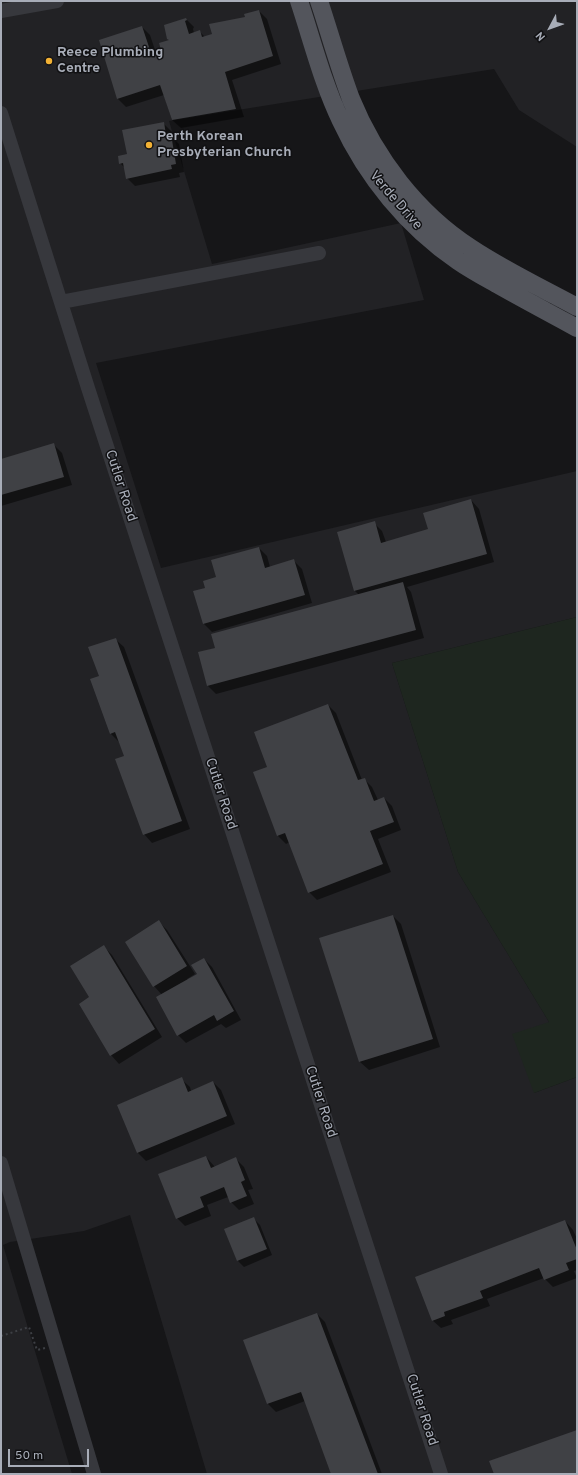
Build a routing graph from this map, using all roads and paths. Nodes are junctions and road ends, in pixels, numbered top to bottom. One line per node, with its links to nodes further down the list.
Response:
1 (57, 1): 4 (street)
2 (299, 1): 9 (main road, Verde Drive)
3 (319, 1): 8 (main road, Verde Drive)
4 (1, 11)
5 (1, 113): 7 (street, Cutler Road)
6 (320, 253): 7 (street)
7 (61, 302): 14 (street, Cutler Road)
8 (577, 307)
9 (577, 328)
10 (1, 1162): 12 (street)
11 (1, 1336): 12 (path)
12 (55, 1344): 13 (street)
13 (94, 1474)
14 (441, 1474)

